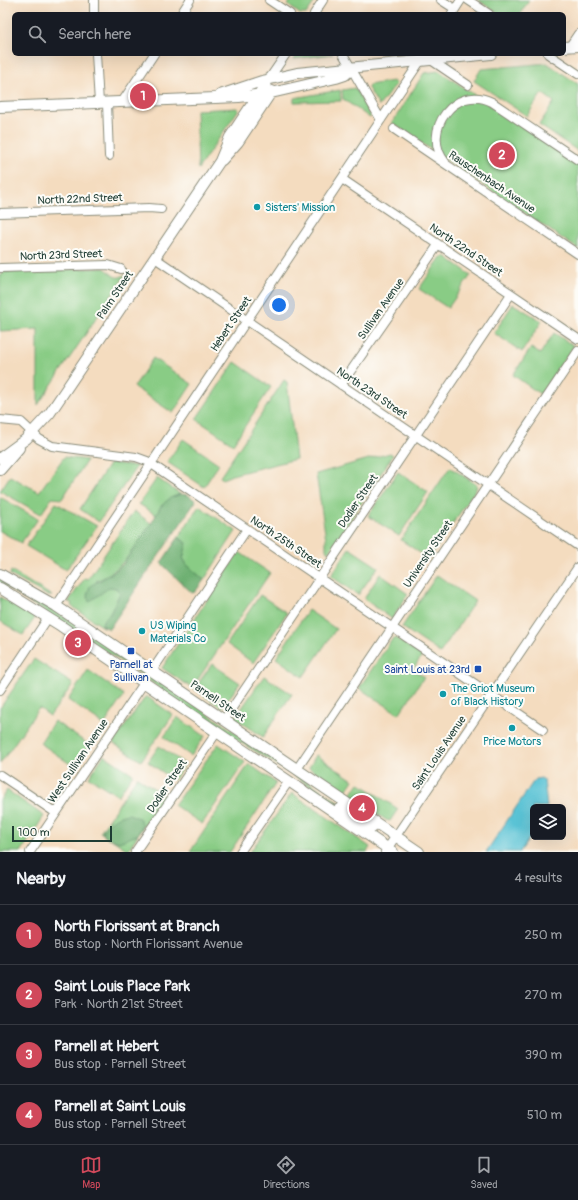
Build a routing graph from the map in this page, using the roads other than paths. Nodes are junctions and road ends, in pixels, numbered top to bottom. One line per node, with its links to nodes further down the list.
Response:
1 (94, 0): 8 (street)
2 (190, 0): 9 (street)
3 (269, 0): 10 (street)
4 (323, 0): 11 (street)
5 (441, 0): 12 (street)
6 (461, 0): 12 (street)
7 (468, 0): 13 (street)
8 (94, 12)
9 (182, 12)
10 (287, 12)
11 (315, 12)
12 (454, 12)
13 (486, 12)
14 (578, 34): 15 (street)
15 (571, 46)
16 (96, 56): 31 (street)
17 (153, 56): 30 (street)
18 (285, 56): 25 (street, Palm Street)
19 (344, 56): 23 (street)
20 (458, 56): 22 (main road)
21 (551, 56): 24 (street)
22 (425, 58): 23 (main road); 26 (street); 33 (street, Hebert Street)
23 (352, 69): 25 (main road); 27 (main road); 33 (street)
24 (578, 74)
25 (269, 79): 27 (main road); 28 (main road, Palm Street); 29 (main road)
26 (468, 85)
27 (271, 93): 28 (main road); 37 (main road, Palm Street)
28 (258, 95): 29 (main road); 37 (main road, Palm Street)
29 (209, 99): 30 (main road)
30 (122, 102): 31 (main road)
31 (103, 103): 32 (main road); 35 (street)
32 (0, 107)
33 (381, 120): 39 (street, Hebert Street)
34 (394, 129): 38 (street, Rauschenbach Avenue)
35 (109, 156)
36 (578, 160): 38 (street)
37 (220, 161): 44 (main road, Palm Street)
38 (446, 165): 43 (street, Rauschenbach Avenue)
39 (342, 179): 42 (street, North 22nd Street); 48 (street, Hebert Street)
40 (161, 209): 41 (street, North 22nd Street)
41 (0, 213)
42 (438, 245): 47 (street, North 22nd Street); 51 (street, Sullivan Avenue)
43 (578, 254)
44 (154, 258): 48 (street, North 23rd Street); 53 (main road, Palm Street)
45 (0, 268): 46 (street, North 23rd Street)
46 (121, 268)
47 (511, 294): 49 (street, North 22nd Street); 54 (street, Dodier Street)
48 (247, 321): 51 (street, North 23rd Street); 56 (street, Hebert Street)
49 (578, 339)
50 (578, 351): 58 (street, University Street)
51 (341, 385): 54 (street, North 23rd Street)
52 (0, 420): 53 (street, North 25th Street)
53 (29, 436): 55 (main road); 56 (street, North 25th Street); 57 (main road)
54 (415, 436): 58 (street, North 23rd Street); 63 (street, Dodier Street)
55 (0, 458)
56 (151, 464): 59 (street, North 25th Street); 65 (street, Hebert Street)
57 (0, 470)
58 (488, 485): 60 (street, North 23rd Street); 67 (street, University Street)
59 (248, 529): 63 (street, North 25th Street); 68 (street)
60 (578, 546)
61 (578, 567): 71 (street, Saint Louis Avenue)
62 (0, 574): 65 (main road, Parnell Street)
63 (320, 578): 67 (street, North 25th Street); 72 (street, Dodier Street)
64 (0, 588): 66 (main road)
65 (56, 606): 68 (main road, Parnell Street)
66 (48, 618): 69 (main road); 70 (street)
67 (392, 627): 71 (street, North 25th Street); 75 (street, University Street)
68 (152, 671): 72 (main road, Parnell Street)
69 (144, 682): 74 (main road); 79 (street, West Sullivan Avenue)
70 (0, 690)
71 (492, 694): 73 (street, North 25th Street); 80 (street, Saint Louis Avenue)
72 (224, 720): 75 (main road, Parnell Street)
73 (543, 730)
74 (217, 732): 77 (main road); 83 (street, Dodier Street)
75 (297, 769): 80 (main road, Parnell Street)
76 (0, 775): 79 (street)
77 (289, 781): 78 (main road); 84 (street)
78 (316, 799): 80 (main road); 81 (main road)
79 (56, 813): 82 (street, West Sullivan Avenue)
80 (396, 836): 81 (street, Saint Louis Avenue); 85 (main road, Parnell Street)
81 (388, 851)
82 (30, 852)
83 (135, 852)
84 (240, 852)
85 (419, 852)

